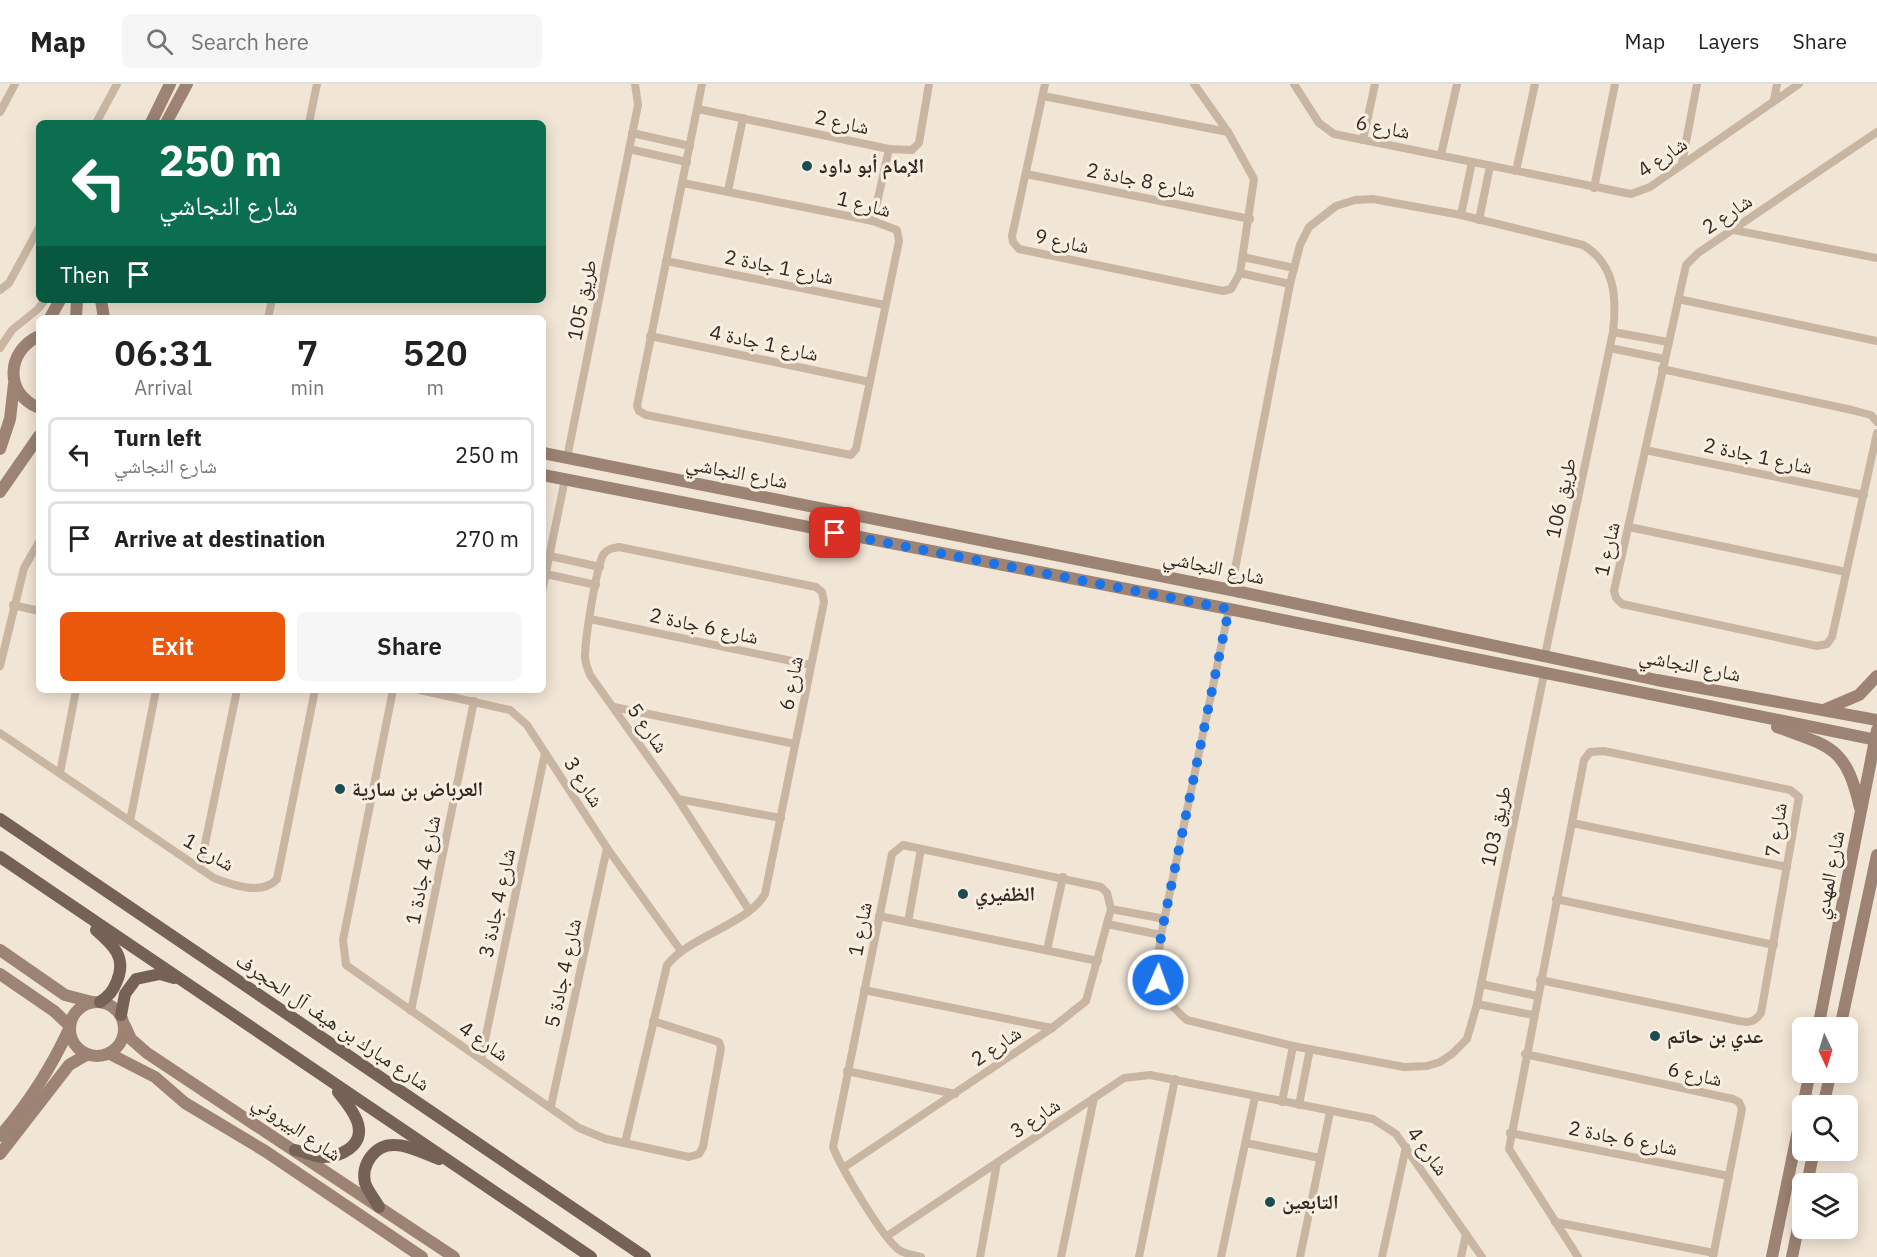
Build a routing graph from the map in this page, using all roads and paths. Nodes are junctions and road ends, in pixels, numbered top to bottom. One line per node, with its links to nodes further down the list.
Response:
1 (15, 84): 20 (street)
2 (117, 84): 26 (street)
3 (170, 84): 27 (main road)
4 (187, 84): 28 (main road)
5 (317, 84): 29 (street)
6 (634, 84): 32 (street, طريق 105)
7 (702, 84): 23 (street)
8 (929, 84): 36 (street, شارع 2)
9 (1046, 84): 21 (street, شارع 9)
10 (1194, 84): 30 (street)
11 (1294, 84): 33 (street, شارع 6)
12 (1375, 84): 33 (street)
13 (1457, 84): 37 (street)
14 (1535, 84): 42 (street)
15 (1615, 84): 45 (street)
16 (1697, 84): 40 (street)
17 (1777, 84): 22 (street)
18 (1799, 84): 22 (street, شارع 4)
19 (0, 91): 20 (street)
20 (9, 96): 24 (street)
21 (1043, 96): 30 (street); 43 (street, شارع 9)
22 (1774, 100): 40 (street, شارع 4)
23 (698, 108): 25 (street, شارع 2); 34 (street)
24 (0, 112)
25 (743, 118): 36 (street, شارع 2); 46 (street)
26 (98, 120)
27 (152, 120)
28 (168, 120)
29 (310, 120)
30 (1228, 132): 48 (street)
31 (1877, 132): 51 (street, شارع 2)
32 (632, 133): 34 (street); 35 (street, طريق 105)
33 (1363, 140): 37 (street, شارع 6)
34 (690, 146): 38 (street)
35 (629, 149): 38 (street); 82 (street, طريق 105)
36 (889, 149): 50 (street)
37 (1441, 155): 39 (street, شارع 6)
38 (687, 162): 44 (street)
39 (1472, 162): 41 (street, شارع 6); 47 (street)
40 (1682, 163): 45 (street, شارع 4)
41 (1490, 166): 42 (street, شارع 4); 49 (street)
42 (1516, 171): 45 (street, شارع 4)
43 (1026, 174): 48 (street, شارع 8 جادة 2); 57 (street, شارع 9)
44 (683, 183): 46 (street, شارع 1); 55 (street, شارع 1)
45 (1594, 188)
46 (728, 191): 50 (street, شارع 1)
47 (1461, 216): 49 (street, طريق 106); 56 (street, طريق 106)
48 (1250, 219): 53 (street)
49 (1479, 220): 64 (street, طريق 106)
50 (873, 221): 62 (street, شارع 1)
51 (1734, 230): 54 (street); 60 (street, شارع 2)
52 (36, 234): 59 (street)
53 (1243, 257): 56 (street); 57 (street)
54 (1877, 258)
55 (666, 261): 62 (street, شارع 1 جادة 2); 67 (street, شارع 1)
56 (1294, 268): 58 (street, طريق 106)
57 (1240, 273): 58 (street)
58 (1290, 284): 99 (street, طريق 106)
59 (0, 290)
60 (1678, 299): 68 (street); 69 (street, شارع 2)
61 (43, 303): 63 (street)
62 (885, 305): 73 (street, شارع 1)
63 (12, 330): 65 (street); 70 (street)
64 (1613, 332): 69 (street); 71 (street, طريق 106)
65 (0, 336)
66 (36, 336): 74 (main road)
67 (650, 336): 73 (street, شارع 1 جادة 4); 73 (street, شارع 1)
68 (1877, 341)
69 (1668, 342): 72 (street, شارع 2)
70 (0, 348)
71 (1610, 348): 72 (street); 108 (street, طريق 106)
72 (1663, 364): 76 (street); 80 (street, شارع 1)
73 (870, 382)
74 (14, 383): 75 (main road); 79 (main road)
75 (36, 406)
76 (1877, 422)
77 (1877, 433): 86 (street, شارع 1)
78 (36, 440): 85 (main road)
79 (0, 449)
80 (1646, 450): 86 (street, شارع 1 جادة 2); 87 (street, شارع 1)
81 (546, 454): 82 (main road, شارع النجاشي)
82 (567, 458): 91 (main road, شارع النجاشي)
83 (546, 476): 84 (main road, شارع النجاشي)
84 (565, 480): 90 (street); 96 (main road, شارع النجاشي)
85 (0, 492)
86 (1864, 495): 94 (street, شارع 1)
87 (1629, 527): 94 (street); 94 (street, شارع 1)
88 (36, 547): 100 (street)
89 (609, 549): 93 (street, شارع 5); 109 (street, شارع 6)
90 (550, 556): 93 (street); 95 (street)
91 (1066, 557): 92 (main road, شارع النجاشي); 96 (main road)
92 (1097, 563): 97 (main road); 99 (main road, شارع النجاشي)
93 (600, 567): 98 (street, شارع 5)
94 (1846, 572)
95 (546, 574): 98 (street)
96 (1060, 577): 97 (main road, شارع النجاشي)
97 (1091, 583): 101 (main road, شارع النجاشي)
98 (596, 585): 104 (street, شارع 5)
99 (1231, 590): 103 (main road, شارع النجاشي)
100 (13, 605): 102 (street); 110 (street)
101 (1229, 609): 106 (main road, شارع النجاشي); 147 (street, طريق 103)
102 (36, 610)
103 (1345, 614): 105 (main road, شارع النجاشي); 106 (main road)
104 (591, 620): 109 (street, شارع 6 جادة 2); 120 (street, شارع 5)
105 (1377, 620): 107 (main road); 108 (main road, شارع النجاشي)
106 (1340, 632): 107 (main road, شارع النجاشي)
107 (1375, 639): 111 (main road, شارع النجاشي)
108 (1545, 655): 121 (main road, شارع النجاشي)
109 (811, 665): 126 (street, شارع 6)
110 (0, 666)
111 (1544, 674): 122 (main road, شارع النجاشي); 158 (street, طريق 103)
112 (1877, 676): 121 (main road)
113 (75, 693): 128 (street)
114 (155, 693): 133 (street)
115 (236, 693): 140 (street)
116 (314, 693): 140 (street, شارع 1)
117 (392, 693): 163 (street, شارع 4)
118 (435, 693): 119 (street, شارع 3)
119 (474, 701): 127 (street, شارع 3); 163 (street, شارع 4 جادة 1)
120 (614, 707): 126 (street); 129 (street, شارع 5)
121 (1825, 709): 123 (main road, شارع النجاشي)
122 (1743, 714): 125 (main road, شارع النجاشي); 130 (main road)
123 (1877, 720)
124 (0, 733): 128 (street, شارع 1)
125 (1876, 736): 130 (main road, شارع المهدي)
126 (795, 744): 131 (street, شارع 6)
127 (545, 753): 135 (street, شارع 3); 177 (street, شارع 4 جادة 3)
128 (60, 773): 133 (street, شارع 1)
129 (678, 799): 131 (street); 145 (street, شارع 5)
130 (1861, 813): 166 (main road, شارع المهدي)
131 (781, 818): 145 (street, شارع 6)
132 (0, 819): 210 (main road, شارع مبارك بن هيف آل الحجرف)
133 (130, 821): 140 (street, شارع 1)
134 (1572, 823): 139 (street); 139 (street, شارع 7); 142 (street, شارع 7)
135 (607, 848): 153 (street, شارع 3); 186 (street, شارع 4 جادة 5)
136 (921, 849): 141 (street, شارع 1); 146 (street, شارع 1); 148 (street)
137 (1877, 855): 167 (main road)
138 (0, 857): 143 (main road)
139 (1787, 867): 151 (street, شارع 7)
140 (200, 868)
141 (1063, 878): 144 (street, شارع 1); 152 (street)
142 (1557, 899): 151 (street); 157 (street, شارع 7)
143 (61, 900): 161 (main road); 164 (main road)
144 (1111, 909): 147 (street); 149 (street, شارع 2)
145 (749, 910): 153 (street, شارع 6)
146 (879, 916): 148 (street); 159 (street, شارع 1)
147 (1165, 919): 150 (street, طريق 103)
148 (908, 922): 152 (street)
149 (1107, 924): 150 (street); 155 (street, شارع 2)
150 (1161, 935): 172 (street, طريق 103)
151 (1774, 945): 157 (street, شارع 7)
152 (1047, 950): 155 (street)
153 (681, 951): 169 (street)
154 (1, 952): 161 (main road)
155 (1098, 961): 171 (street, شارع 2)
156 (0, 974): 170 (main road)
157 (1540, 980): 160 (street)
158 (1481, 984): 160 (street); 162 (street, طريق 103)
159 (864, 990): 171 (street); 178 (street, شارع 1)
160 (1537, 996): 165 (street)
161 (96, 1002): 168 (main road); 170 (main road)
162 (1477, 1004): 165 (street); 173 (street, طريق 103)
163 (411, 1011): 177 (street, شارع 4)
164 (233, 1013): 168 (main road); 180 (main road)
165 (1533, 1015): 176 (street)
166 (1820, 1017)
167 (1842, 1017)
168 (123, 1021): 175 (main road); 193 (main road, شارع البيروني)
169 (653, 1022): 190 (street); 190 (street, شارع 4)
170 (70, 1027): 174 (main road); 189 (main road)
171 (1052, 1028): 181 (street, شارع 2)
172 (1293, 1046): 173 (street, طريق 103); 184 (street)
173 (1310, 1049): 185 (street)
174 (86, 1054): 175 (main road); 194 (main road)
175 (110, 1054): 207 (main road, شارع البيروني)
176 (1525, 1054): 188 (street); 200 (street, شارع 6)
177 (481, 1059): 186 (street, شارع 4)
178 (848, 1071): 181 (street); 199 (street, شارع 1)
179 (1175, 1079): 182 (street, شارع 3); 183 (street, شارع 3); 214 (street)
180 (332, 1084): 193 (main road); 198 (main road)
181 (955, 1094): 199 (street, شارع 2)
182 (1255, 1097): 184 (street, شارع 3); 191 (street)
183 (1094, 1098): 197 (street, شارع 3); 213 (street)
184 (1282, 1102): 185 (street, شارع 4)
185 (1299, 1105): 187 (street, شارع 4)
186 (551, 1106): 190 (street, شارع 4)
187 (1330, 1112): 192 (street, شارع 4); 195 (street)
188 (1510, 1132): 200 (street, شارع 6 جادة 2); 202 (street)
189 (0, 1136)
190 (625, 1143)
191 (1246, 1143): 195 (street); 215 (street)
192 (1406, 1147): 203 (street, شارع 4); 217 (street)
193 (295, 1150): 201 (main road, شارع البيروني)
194 (0, 1154)
195 (1320, 1158): 216 (street)
196 (1793, 1161): 221 (main road)
197 (997, 1163): 204 (street, شارع 3); 212 (street)
198 (454, 1164): 201 (main road); 209 (main road)
199 (843, 1168): 204 (street, شارع 1)
200 (1729, 1176): 206 (street, شارع 6)
201 (380, 1207): 208 (main road, شارع البيروني)
202 (1555, 1222): 206 (street); 220 (street)
203 (1466, 1234): 218 (street); 219 (street, شارع 4)
204 (887, 1236): 211 (street)
205 (1796, 1239): 222 (main road)
206 (1714, 1255)
207 (422, 1257)
208 (454, 1257)
209 (591, 1257)
210 (645, 1257)
211 (921, 1257)
212 (980, 1257)
213 (1061, 1257)
214 (1139, 1257)
215 (1221, 1257)
216 (1300, 1257)
217 (1382, 1257)
218 (1461, 1257)
219 (1482, 1257)
220 (1578, 1257)
221 (1772, 1257)
222 (1792, 1257)

